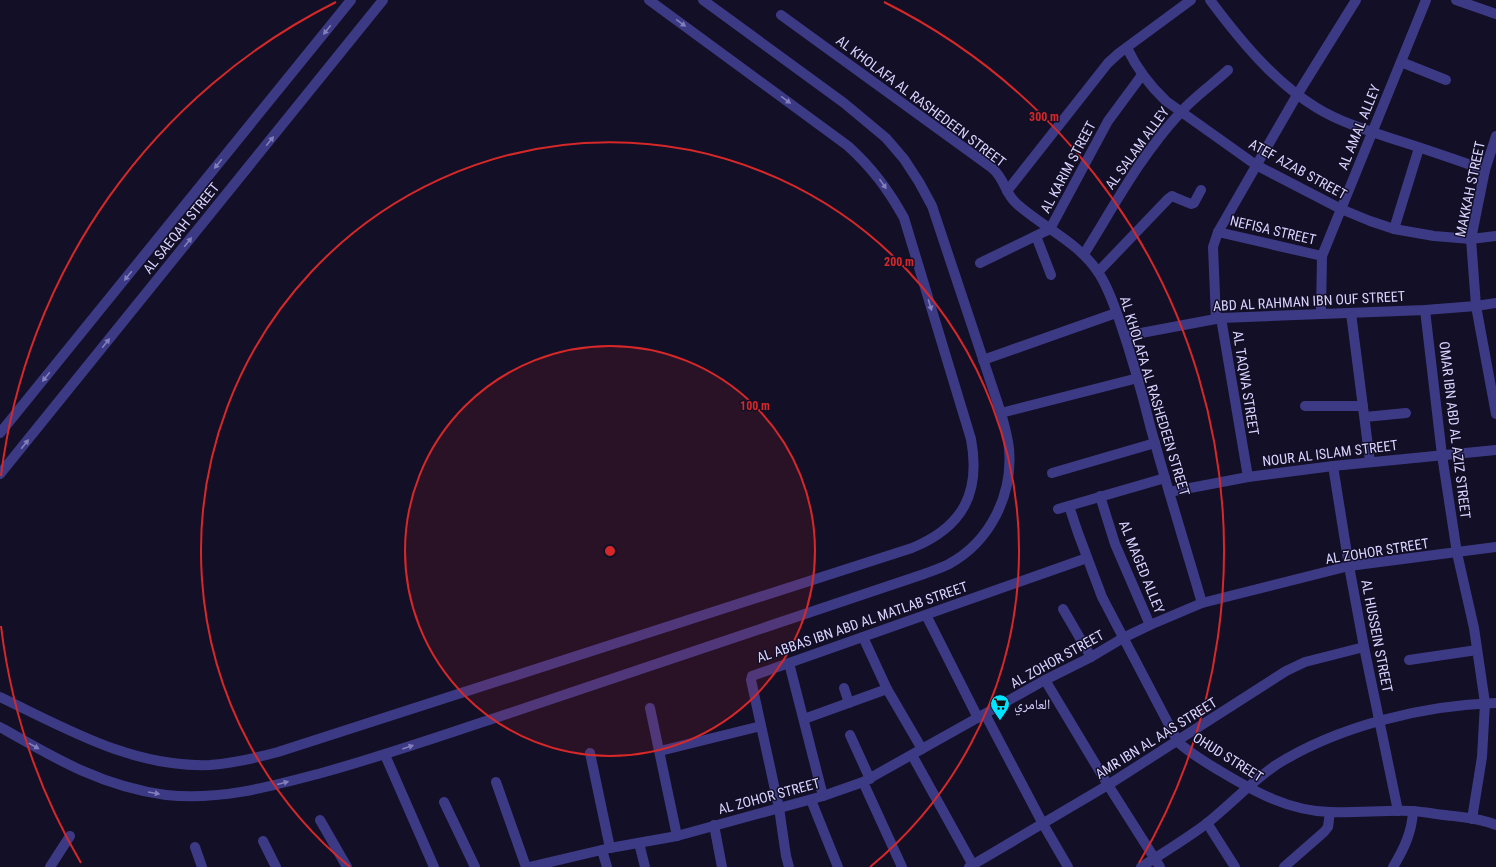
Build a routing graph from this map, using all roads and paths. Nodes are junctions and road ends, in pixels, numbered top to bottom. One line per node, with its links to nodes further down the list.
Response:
1 (351, 0): 54 (street, AL SAEQAH STREET, one-way to 54)
2 (383, 0): 61 (street, AL SAEQAH STREET, one-way to 2)
3 (649, 0): 86 (street, one-way to 86)
4 (703, 0): 46 (street)
5 (1210, 0): 17 (street)
6 (1356, 0): 17 (street, AL TAQWA STREET)
7 (1426, 0): 13 (street, AL AMAL ALLEY)
8 (1456, 0): 10 (street)
9 (1184, 2): 12 (street)
10 (1496, 14)
11 (781, 15): 25 (street, AL KHOLAFA AL RASHEDEEN STREET)
12 (1127, 48): 15 (street, ATEF AZAB STREET); 25 (street)
13 (1401, 62): 16 (street); 19 (street, AL AMAL ALLEY)
14 (1228, 70): 18 (street, AL SALAM ALLEY)
15 (1142, 75): 18 (street, ATEF AZAB STREET); 27 (street, AL KARIM STREET)
16 (1446, 80)
17 (1298, 95): 19 (street); 22 (street, AL TAQWA STREET)
18 (1181, 112): 22 (street, ATEF AZAB STREET); 33 (street, AL SALAM ALLEY)
19 (1373, 132): 21 (street); 26 (street, AL AMAL ALLEY)
20 (1496, 136): 23 (street, MAKKAH STREET)
21 (1419, 148): 23 (street); 28 (street)
22 (1256, 165): 26 (street, ATEF AZAB STREET); 29 (street, AL TAQWA STREET)
23 (1485, 170): 32 (street, MAKKAH STREET)
24 (1202, 190): 36 (street)
25 (1006, 191): 27 (street, AL KHOLAFA AL RASHEDEEN STREET)
26 (1341, 209): 28 (street, ATEF AZAB STREET); 34 (street, AL AMAL ALLEY)
27 (1050, 229): 30 (street, AL KARIM STREET); 33 (street, AL KHOLAFA AL RASHEDEEN STREET)
28 (1394, 229): 32 (street, ATEF AZAB STREET)
29 (1218, 232): 34 (street, NEFISA STREET); 44 (street, AL TAQWA STREET)
30 (1036, 236): 35 (street, AL KARIM STREET); 37 (street)
31 (1496, 236): 32 (street, ATEF AZAB STREET)
32 (1471, 239): 39 (street, MAKKAH STREET)
33 (1084, 254): 36 (street, AL KHOLAFA AL RASHEDEEN STREET)
34 (1322, 256): 43 (street, AL AMAL ALLEY)
35 (980, 263)
36 (1098, 272): 41 (street, AL KHOLAFA AL RASHEDEEN STREET)
37 (1051, 275)
38 (1496, 303): 39 (street, ABD AL RAHMAN IBN OUF STREET)
39 (1476, 306): 40 (street, ABD AL RAHMAN IBN OUF STREET); 52 (street, MAKKAH STREET)
40 (1425, 310): 42 (street, ABD AL RAHMAN IBN OUF STREET); 57 (street, OMAR IBN ABD AL AZIZ STREET)
41 (1116, 313): 45 (street, AL KHOLAFA AL RASHEDEEN STREET); 46 (street)
42 (1351, 313): 43 (street, ABD AL RAHMAN IBN OUF STREET); 49 (street)
43 (1320, 314): 44 (street, ABD AL RAHMAN IBN OUF STREET)
44 (1218, 318): 45 (street, ABD AL RAHMAN IBN OUF STREET); 62 (street, AL TAQWA STREET)
45 (1125, 336): 47 (street, AL KHOLAFA AL RASHEDEEN STREET)
46 (983, 360): 50 (street)
47 (1138, 378): 50 (street); 55 (street, AL KHOLAFA AL RASHEDEEN STREET)
48 (1305, 406): 49 (street)
49 (1363, 406): 53 (street)
50 (1001, 413): 101 (street, one-way to 50)
51 (1406, 413): 53 (street)
52 (1496, 414)
53 (1365, 417): 58 (street)
54 (0, 434)
55 (1155, 443): 60 (street); 63 (street, AL KHOLAFA AL RASHEDEEN STREET)
56 (1496, 450): 57 (street, NOUR AL ISLAM STREET)
57 (1442, 455): 58 (street, NOUR AL ISLAM STREET); 69 (street, OMAR IBN ABD AL AZIZ STREET)
58 (1370, 462): 59 (street, NOUR AL ISLAM STREET)
59 (1334, 466): 62 (street, NOUR AL ISLAM STREET); 71 (street, AL HUSSEIN STREET)
60 (1052, 473)
61 (0, 474)
62 (1248, 477): 64 (street, NOUR AL ISLAM STREET)
63 (1165, 478): 64 (street, AL KHOLAFA AL RASHEDEEN STREET); 65 (street)
64 (1169, 492): 72 (street, AL KHOLAFA AL RASHEDEEN STREET)
65 (1100, 496): 66 (street); 75 (street, AL MAGED ALLEY)
66 (1069, 506): 67 (street); 70 (street, OHUD STREET)
67 (1058, 509)
68 (1496, 547): 69 (street, AL ZOHOR STREET)
69 (1457, 553): 71 (street, AL ZOHOR STREET); 79 (street, OMAR IBN ABD AL AZIZ STREET)
70 (1087, 558): 74 (street, AL ABBAS IBN ABD AL MATLAB STREET); 77 (street, OHUD STREET)
71 (1349, 566): 72 (street, AL ZOHOR STREET); 78 (street, AL HUSSEIN STREET)
72 (1202, 603): 75 (street, AL ZOHOR STREET)
73 (1063, 609): 80 (street)
74 (926, 615): 76 (street, AL ABBAS IBN ABD AL MATLAB STREET); 91 (street)
75 (1150, 625): 77 (street, AL ZOHOR STREET)
76 (863, 637): 82 (street, AL ABBAS IBN ABD AL MATLAB STREET); 85 (street)
77 (1123, 638): 80 (street, AL ZOHOR STREET); 97 (street, OHUD STREET)
78 (1364, 647): 93 (street, AL HUSSEIN STREET); 97 (street, AMR IBN AL AAS STREET)
79 (1477, 650): 81 (street); 88 (street, OMAR IBN ABD AL AZIZ STREET)
80 (1092, 657): 83 (street, AL ZOHOR STREET)
81 (1409, 660)
82 (789, 663): 92 (street); 94 (street, AL ABBAS IBN ABD AL MATLAB STREET)
83 (1045, 680): 91 (street, AL ZOHOR STREET); 105 (street)
84 (844, 688): 87 (street)
85 (886, 689): 87 (street); 98 (street)
86 (0, 697)
87 (849, 703): 92 (street)
88 (1485, 703): 89 (street); 93 (street); 114 (street, OMAR IBN ABD AL AZIZ STREET)
89 (1496, 703)
90 (650, 708): 99 (street)
91 (981, 716): 98 (street, AL ZOHOR STREET); 117 (street)
92 (804, 719): 107 (street)
93 (1380, 721): 106 (street); 111 (street, AL HUSSEIN STREET)
94 (761, 726): 99 (street); 110 (street, AL ABBAS IBN ABD AL MATLAB STREET)
95 (0, 727): 101 (street, one-way to 101)
96 (850, 735): 103 (street)
97 (1178, 742): 105 (street, AMR IBN AL AAS STREET); 106 (street, OHUD STREET)
98 (922, 749): 102 (street, AL ZOHOR STREET)
99 (660, 751): 121 (street)
100 (590, 753): 125 (street)
101 (385, 755): 133 (street)
102 (912, 755): 103 (street, AL ZOHOR STREET); 128 (street)
103 (866, 781): 107 (street, AL ZOHOR STREET); 141 (street)
104 (496, 782): 135 (street)
105 (1108, 785): 117 (street, AMR IBN AL AAS STREET); 126 (street)
106 (1248, 788): 113 (street, OHUD STREET); 116 (street)
107 (823, 796): 108 (street, AL ZOHOR STREET)
108 (811, 800): 110 (street, AL ZOHOR STREET); 140 (street)
109 (444, 802): 134 (street)
110 (779, 808): 118 (street, AL ZOHOR STREET); 139 (street, AL ABBAS IBN ABD AL MATLAB STREET)
111 (1398, 811): 112 (street, OHUD STREET); 113 (street, OHUD STREET)
112 (1413, 811): 114 (street, OHUD STREET); 147 (street)
113 (1330, 812): 146 (street)
114 (1472, 819): 119 (street, OHUD STREET)
115 (320, 820): 132 (street)
116 (1207, 823): 126 (street); 145 (street)
117 (1043, 824): 128 (street, AMR IBN AL AAS STREET); 142 (street)
118 (714, 825): 121 (street, AL ZOHOR STREET); 138 (street)
119 (1496, 825)
120 (70, 836): 129 (street)
121 (677, 836): 123 (street, AL ZOHOR STREET)
122 (264, 841): 131 (street)
123 (639, 843): 125 (street, AL ZOHOR STREET); 137 (street)
124 (196, 847): 130 (street)
125 (606, 849): 127 (street, AL ZOHOR STREET); 136 (street)
126 (1154, 858): 143 (street); 144 (street)
127 (534, 866)
128 (972, 866)
129 (50, 867)
130 (202, 867)
131 (276, 867)
132 (347, 867)
133 (434, 867)
134 (475, 867)
135 (526, 867)
136 (607, 867)
137 (645, 867)
138 (722, 867)
139 (789, 867)
140 (838, 867)
141 (902, 867)
142 (1068, 867)
143 (1141, 867)
144 (1160, 867)
145 (1235, 867)
146 (1284, 867)
147 (1393, 867)

